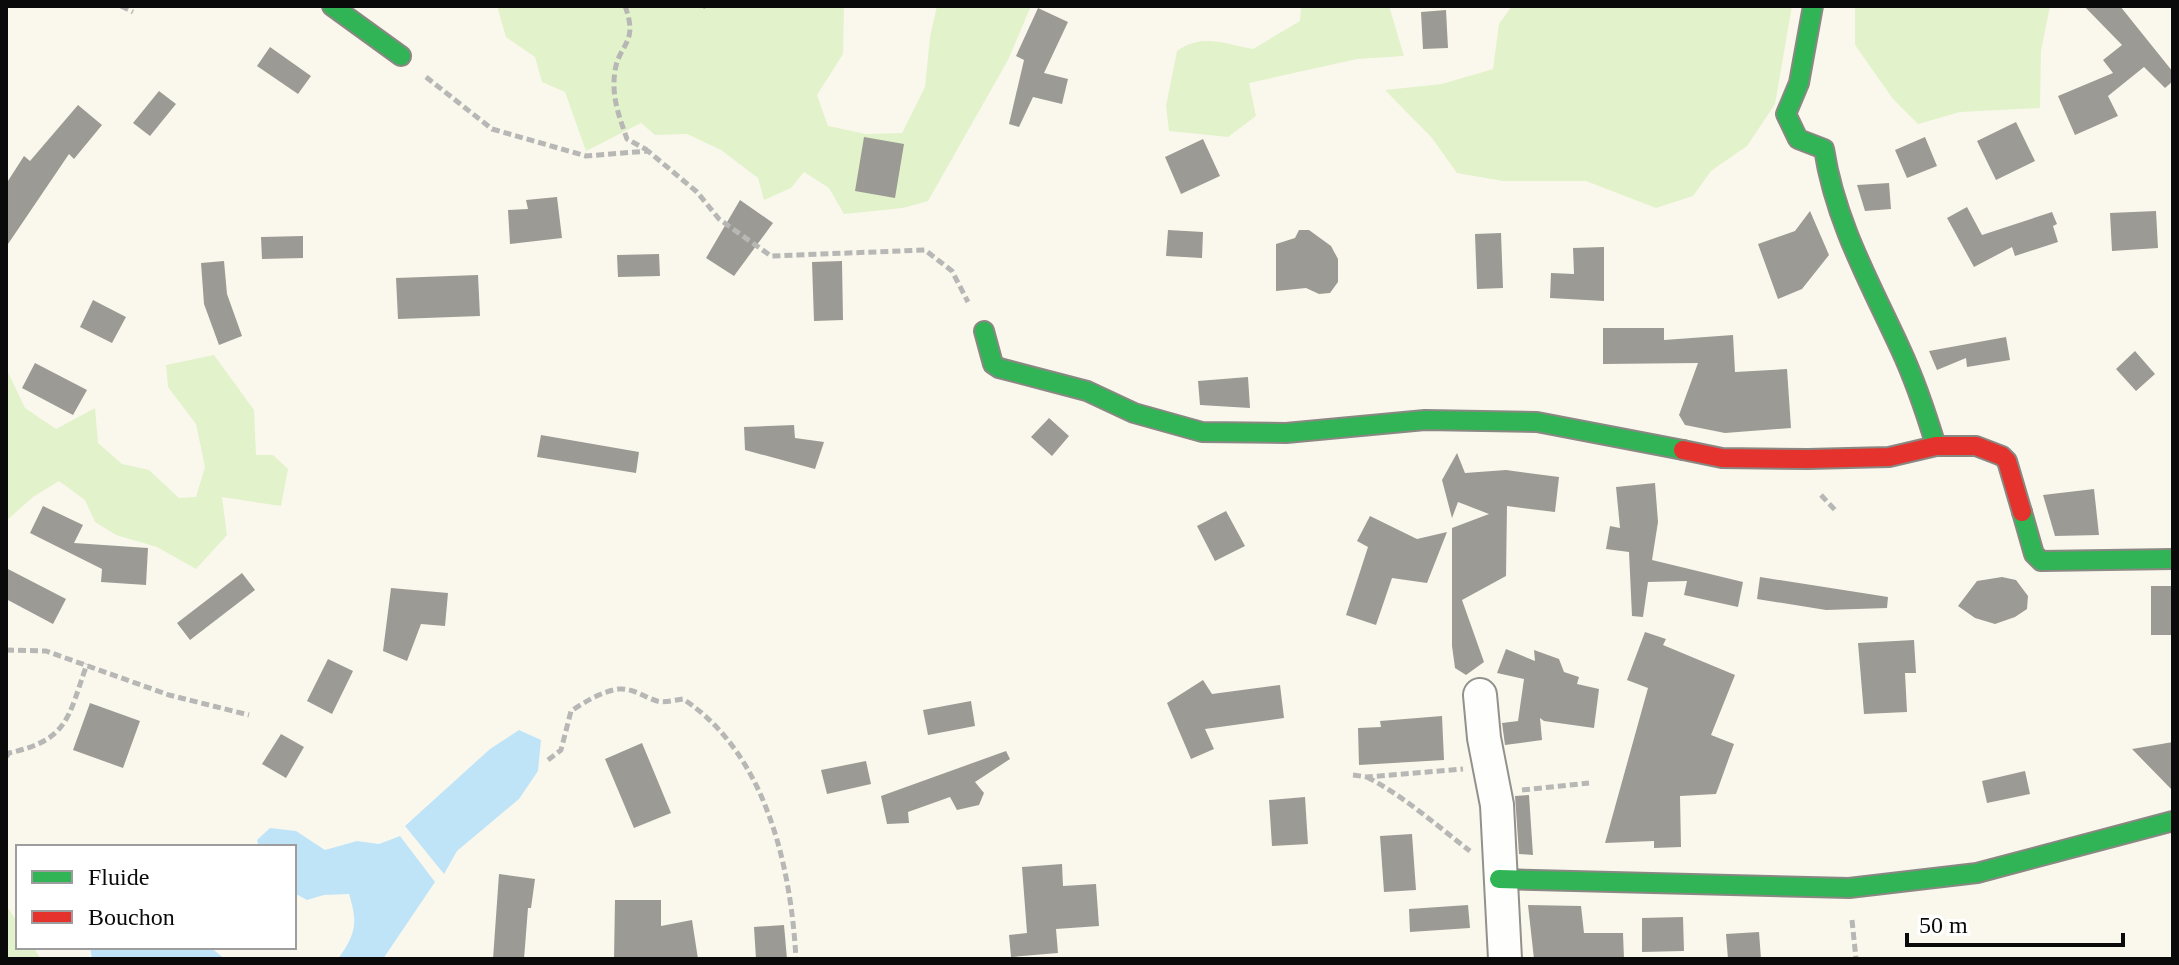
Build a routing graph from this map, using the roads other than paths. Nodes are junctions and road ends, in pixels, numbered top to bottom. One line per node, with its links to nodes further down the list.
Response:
1 (332, 6): 3 (street)
2 (1813, 6): 5 (street)
3 (401, 56)
4 (984, 331): 5 (street)
5 (1936, 446): 6 (street)
6 (2173, 559)
7 (1480, 695): 9 (street)
8 (2173, 821): 9 (street)
9 (1499, 873): 10 (street)
10 (1505, 959)

